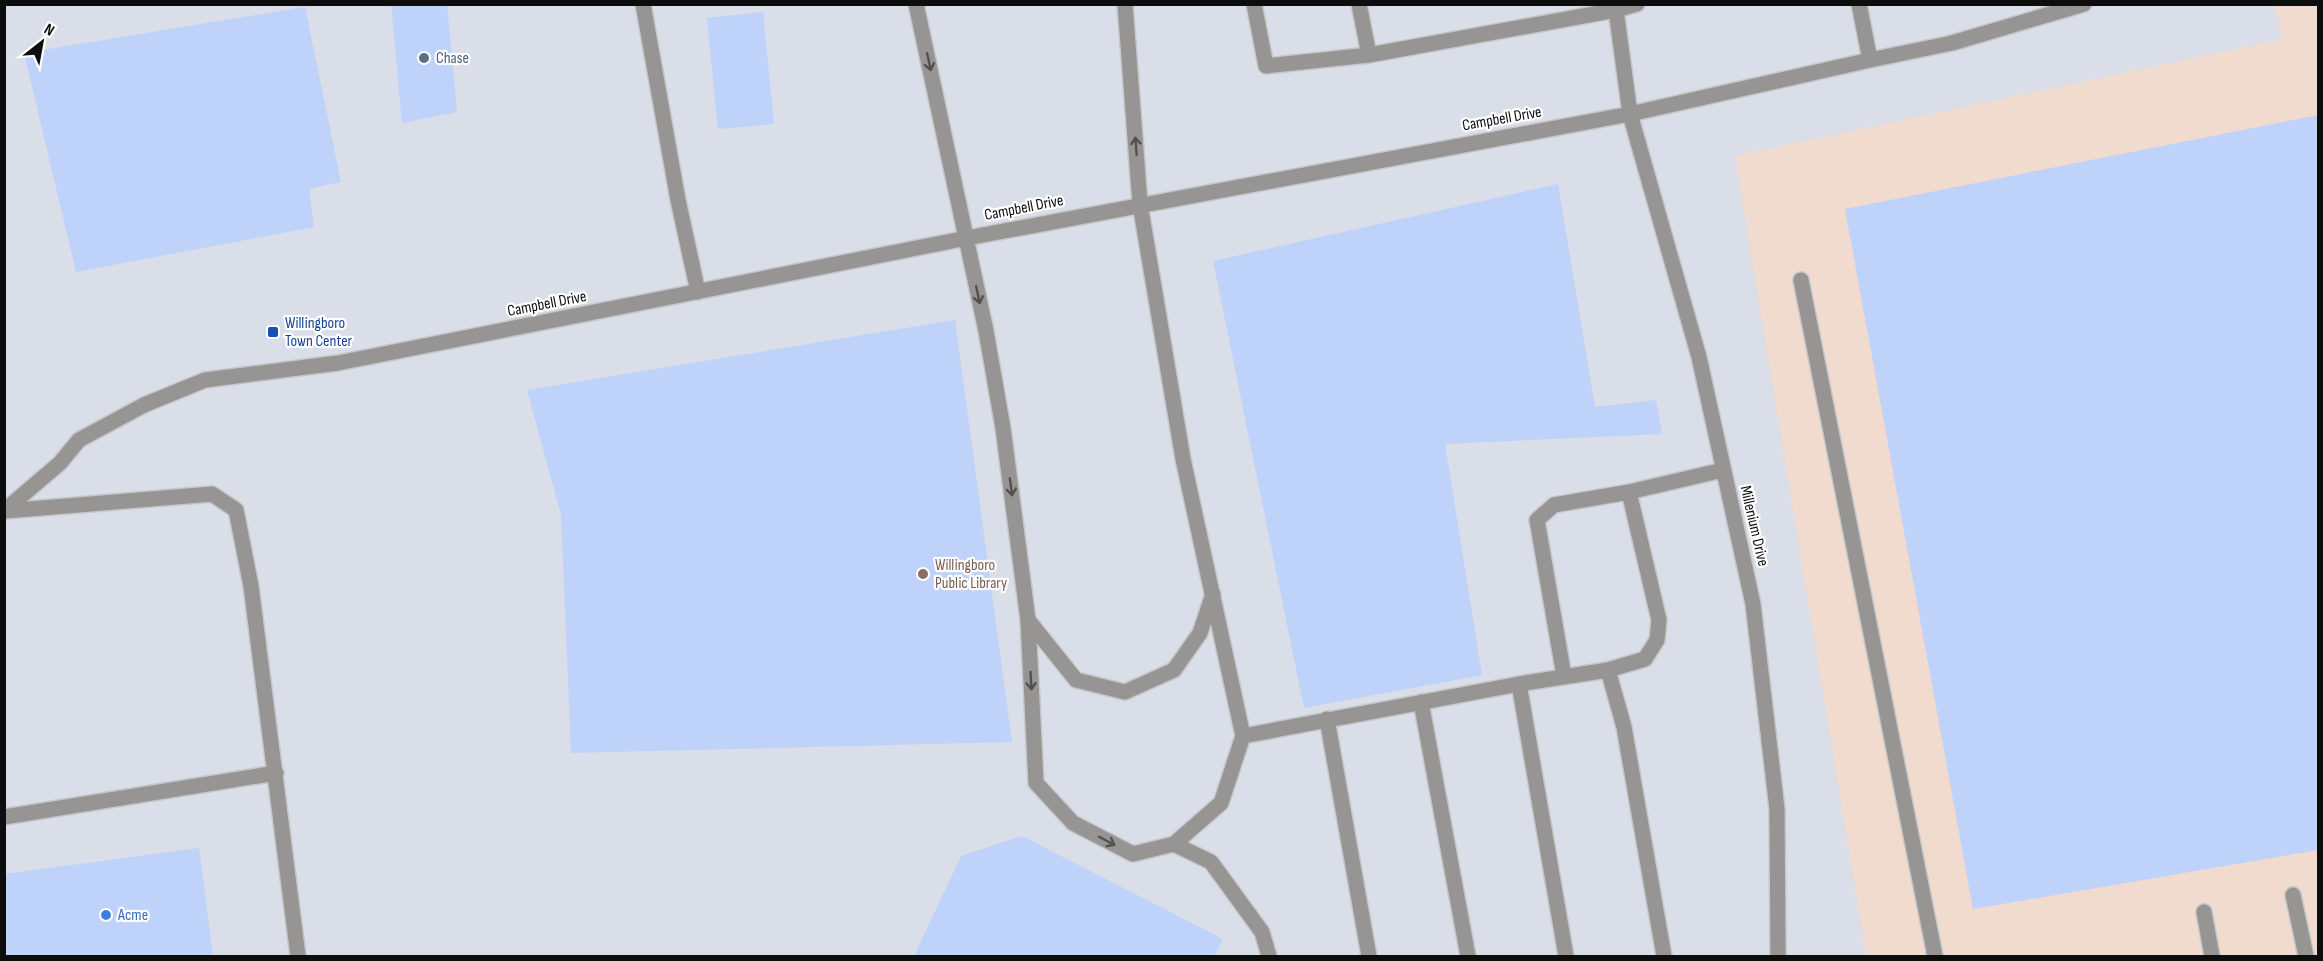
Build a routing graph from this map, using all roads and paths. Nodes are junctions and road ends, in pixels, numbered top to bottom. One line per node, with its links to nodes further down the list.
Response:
1 (643, 4): 17 (street)
2 (916, 4): 15 (street, one-way to 15)
3 (1125, 4): 14 (street, one-way to 3)
4 (1254, 4): 11 (street)
5 (1359, 4): 11 (street)
6 (1637, 4): 9 (street)
7 (1859, 4): 12 (street)
8 (2084, 4): 12 (street, Campbell Drive)
9 (1616, 10): 10 (street); 13 (street, Millenium Drive)
10 (1563, 12): 11 (street)
11 (1369, 55)
12 (1869, 60): 13 (street, Campbell Drive)
13 (1630, 114): 14 (street, Campbell Drive); 18 (street, Millenium Drive)
14 (1140, 204): 15 (street, Campbell Drive); 21 (street)
15 (967, 238): 17 (street, Campbell Drive); 22 (street, one-way to 22)
16 (1801, 280): 41 (street)
17 (698, 292): 20 (street, Campbell Drive)
18 (1723, 470): 19 (street); 40 (street, Millenium Drive)
19 (1629, 492): 23 (street); 24 (street)
20 (5, 511): 29 (street)
21 (1213, 594): 22 (street); 28 (street)
22 (1028, 620): 31 (street, one-way to 31)
23 (1608, 670): 24 (street); 39 (street)
24 (1564, 676): 25 (street)
25 (1519, 684): 26 (street); 38 (street)
26 (1421, 702): 27 (street); 37 (street)
27 (1327, 718): 28 (street); 36 (street)
28 (1243, 736): 31 (street)
29 (276, 773): 30 (street); 34 (street)
30 (4, 817)
31 (1174, 844): 35 (street)
32 (2293, 895): 43 (street)
33 (2204, 912): 42 (street)
34 (298, 957)
35 (1269, 957)
36 (1369, 957)
37 (1468, 957)
38 (1566, 957)
39 (1664, 957)
40 (1778, 957)
41 (1935, 957)
42 (2212, 957)
43 (2306, 957)

